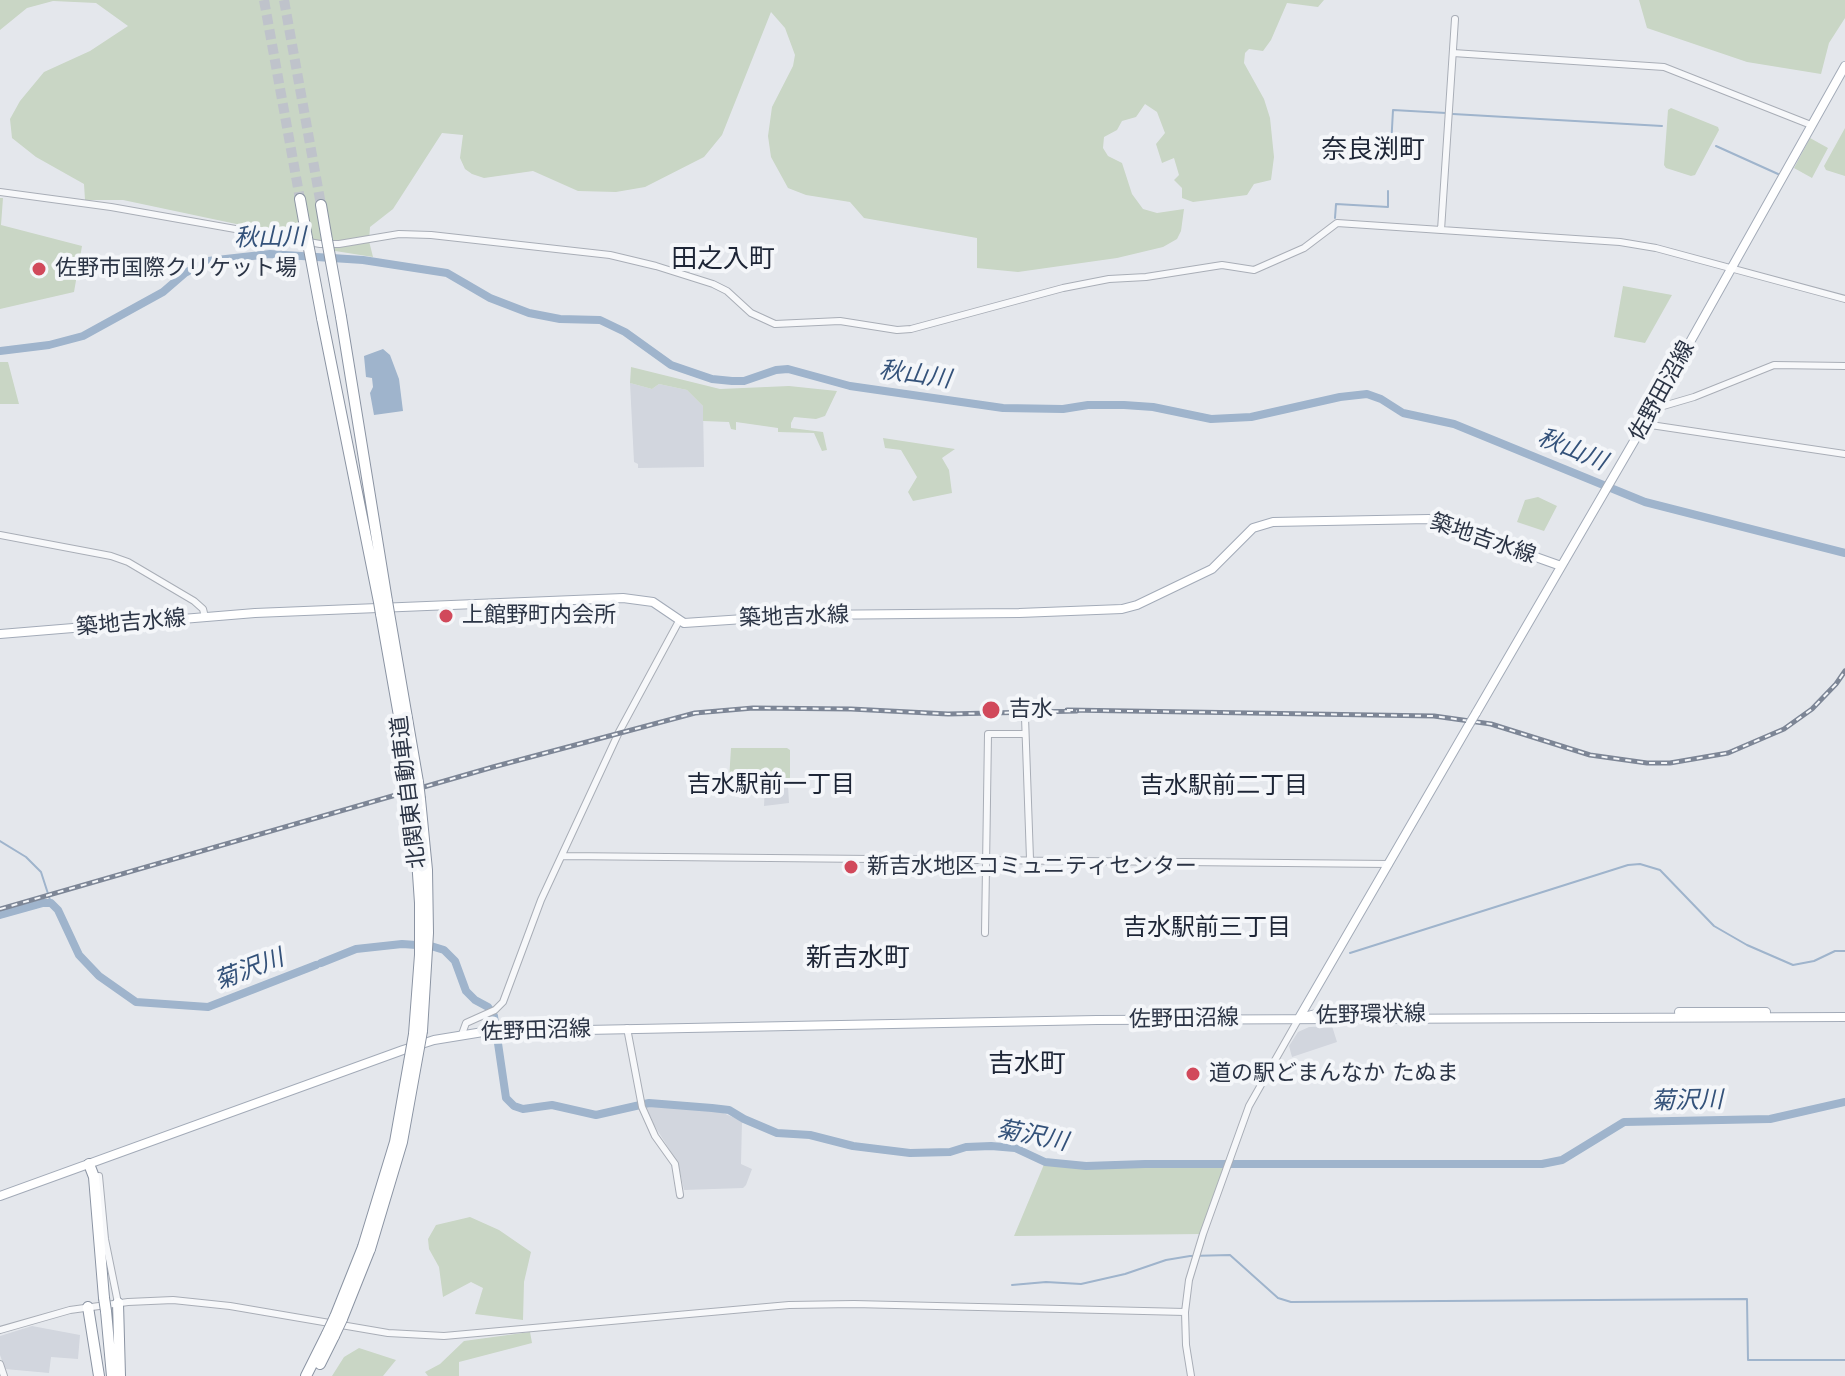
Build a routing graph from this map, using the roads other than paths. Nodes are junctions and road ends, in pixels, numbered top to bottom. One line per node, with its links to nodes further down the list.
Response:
1 (1455, 19): 2 (street)
2 (1453, 53): 4 (street); 8 (street)
3 (1845, 66): 4 (main road, 佐野田沼線)
4 (1811, 125): 9 (main road, 佐野田沼線)
5 (0, 192): 8 (street)
6 (300, 199): 17 (highway, 北関東自動車道, bridge)
7 (321, 205): 17 (highway, 北関東自動車道, bridge)
8 (1441, 230): 9 (street)
9 (1730, 269): 10 (street); 12 (main road, 佐野田沼線)
10 (1845, 299)
11 (1845, 366): 12 (street)
12 (1653, 409): 13 (main road, 佐野田沼線)
13 (1644, 424): 14 (street); 16 (main road, 佐野田沼線)
14 (1845, 454)
15 (0, 535): 18 (street)
16 (1561, 566): 19 (main road, 築地吉水線); 26 (main road, 佐野田沼線, bridge)
17 (384, 608): 39 (highway, 北関東自動車道, bridge)
18 (205, 617): 19 (main road, 築地吉水線); 20 (main road, 築地吉水線)
19 (679, 621): 23 (street)
20 (0, 634)
21 (1025, 717): 22 (street)
22 (1025, 734): 24 (street); 25 (street)
23 (563, 856): 24 (street); 31 (street)
24 (986, 859): 25 (street); 27 (street)
25 (1030, 859): 26 (street)
26 (1389, 864): 29 (main road, 佐野田沼線)
27 (985, 933)
28 (1845, 1014): 29 (main road, 佐野環状線)
29 (1299, 1018): 30 (main road, 佐野田沼線); 37 (street)
30 (627, 1028): 31 (main road, 佐野田沼線); 33 (street)
31 (462, 1034): 32 (main road, 佐野田沼線)
32 (89, 1164): 34 (main road, 佐野田沼線); 35 (street); 43 (highway, bridge)
33 (680, 1195)
34 (0, 1196)
35 (118, 1303): 36 (street); 37 (street); 44 (highway)
36 (88, 1307): 38 (street); 42 (highway)
37 (1185, 1312): 47 (street)
38 (0, 1330)
39 (331, 1335): 45 (highway, 北関東自動車道); 46 (highway, 北関東自動車道)
40 (0, 1364): 41 (street)
41 (4, 1376)
42 (99, 1376)
43 (110, 1376)
44 (120, 1376)
45 (306, 1376)
46 (315, 1376)
47 (1191, 1376)

